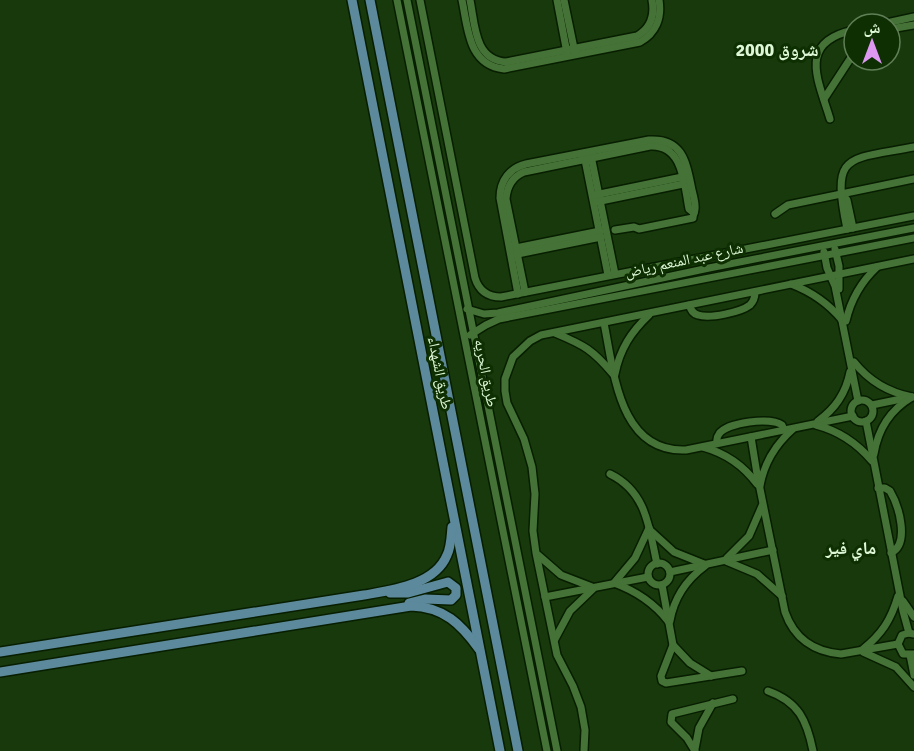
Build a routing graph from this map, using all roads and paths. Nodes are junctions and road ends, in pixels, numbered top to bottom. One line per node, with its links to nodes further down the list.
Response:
1 (351, 0): 26 (main road, طريق الشهداء)
2 (370, 0): 23 (main road, طريق الشهداء)
3 (397, 0): 45 (street, طريق الحريه)
4 (407, 0): 46 (street, طريق الحريه)
5 (420, 0): 43 (street)
6 (462, 0): 13 (street)
7 (470, 0): 13 (street)
8 (557, 0): 13 (street)
9 (564, 0): 13 (street)
10 (652, 0): 13 (street)
11 (659, 0): 13 (street)
12 (842, 33): 15 (street)
13 (571, 53)
14 (842, 71): 15 (street)
15 (824, 99): 16 (street)
16 (830, 119)
17 (914, 147): 21 (street)
18 (588, 155): 20 (street); 22 (street); 34 (street)
19 (914, 179): 21 (street)
20 (687, 180): 22 (street); 29 (street)
21 (843, 195): 24 (street); 27 (street)
22 (596, 198): 30 (street); 39 (street)
23 (410, 202): 26 (main road); 110 (main road, طريق الشهداء)
24 (775, 214)
25 (914, 216): 27 (street)
26 (395, 224): 71 (main road, طريق الشهداء)
27 (850, 228): 39 (street)
28 (914, 228): 32 (street, شارع عبد المنعم رياض)
29 (615, 230)
30 (600, 234): 34 (street); 39 (street)
31 (914, 238): 35 (street, شارع عبد المنعم رياض)
32 (834, 243): 33 (street, شارع عبد المنعم رياض); 35 (street)
33 (823, 245): 36 (street); 46 (street, شارع عبد المنعم رياض)
34 (513, 252): 43 (street)
35 (836, 253): 36 (street, شارع عبد المنعم رياض); 40 (street)
36 (825, 255): 40 (street); 50 (street, شارع عبد المنعم رياض)
37 (914, 259): 38 (street)
38 (878, 266): 40 (street); 48 (street)
39 (612, 275): 43 (street)
40 (834, 275): 41 (street); 48 (street)
41 (791, 284): 42 (street); 48 (street)
42 (755, 291): 44 (street); 44 (street)
43 (521, 293)
44 (689, 305): 47 (street)
45 (459, 310): 46 (street, شارع عبد المنعم رياض); 52 (street, طريق الحريه)
46 (469, 310): 50 (street, طريق الحريه)
47 (650, 314): 49 (street); 54 (street)
48 (844, 321): 53 (street)
49 (604, 323): 51 (street); 54 (street)
50 (473, 333): 52 (street, شارع عبد المنعم رياض); 112 (street, طريق الحريه)
51 (555, 333): 54 (street); 74 (street)
52 (465, 336): 111 (street, طريق الحريه)
53 (852, 363): 55 (street); 56 (street); 60 (street)
54 (615, 376): 65 (street)
55 (913, 396): 57 (street); 66 (street)
56 (860, 400): 57 (street); 58 (street)
57 (872, 405): 59 (street)
58 (853, 416): 59 (street); 60 (street)
59 (865, 422): 66 (street)
60 (813, 424): 61 (street); 66 (street)
61 (794, 428): 62 (street); 68 (street)
62 (784, 430): 63 (street); 64 (street)
63 (750, 437): 64 (street); 68 (street)
64 (717, 443): 65 (street)
65 (701, 447): 68 (street)
66 (873, 462): 69 (street)
67 (610, 474): 72 (street)
68 (760, 488): 70 (street)
69 (878, 488): 75 (street); 75 (street)
70 (763, 504): 73 (street); 76 (street)
71 (453, 519): 84 (main road); 97 (main road, طريق الشهداء)
72 (649, 528): 77 (street); 78 (street); 81 (street)
73 (773, 550): 76 (street); 87 (street)
74 (536, 553): 83 (street); 86 (street)
75 (891, 554): 85 (street)
76 (724, 561): 78 (street); 87 (street)
77 (657, 564): 79 (street); 80 (street)
78 (706, 564): 79 (street); 90 (street)
79 (670, 572): 82 (street)
80 (648, 577): 81 (street); 82 (street)
81 (614, 584): 83 (street); 90 (street)
82 (662, 585): 90 (street)
83 (595, 587): 86 (street); 92 (street)
84 (384, 591): 88 (main road); 96 (main road)
85 (899, 593): 89 (street); 91 (street); 95 (street)
86 (545, 597): 92 (street)
87 (783, 597): 95 (street)
88 (402, 607): 97 (main road); 100 (main road)
89 (914, 617)
90 (669, 623): 94 (street)
91 (909, 634): 93 (street)
92 (555, 641): 113 (street)
93 (898, 644): 95 (street); 98 (street)
94 (673, 645): 101 (street); 101 (street)
95 (861, 651): 103 (street)
96 (0, 652)
97 (481, 652): 109 (main road, طريق الشهداء)
98 (913, 656): 102 (street)
99 (742, 671): 101 (street)
100 (0, 672)
101 (711, 675)
102 (914, 675)
103 (914, 687)
104 (768, 691): 108 (street)
105 (733, 699): 106 (street)
106 (713, 703): 107 (street); 107 (street)
107 (695, 750)
108 (813, 750)
109 (500, 751)
110 (518, 751)
111 (547, 751)
112 (557, 751)
113 (584, 751)

